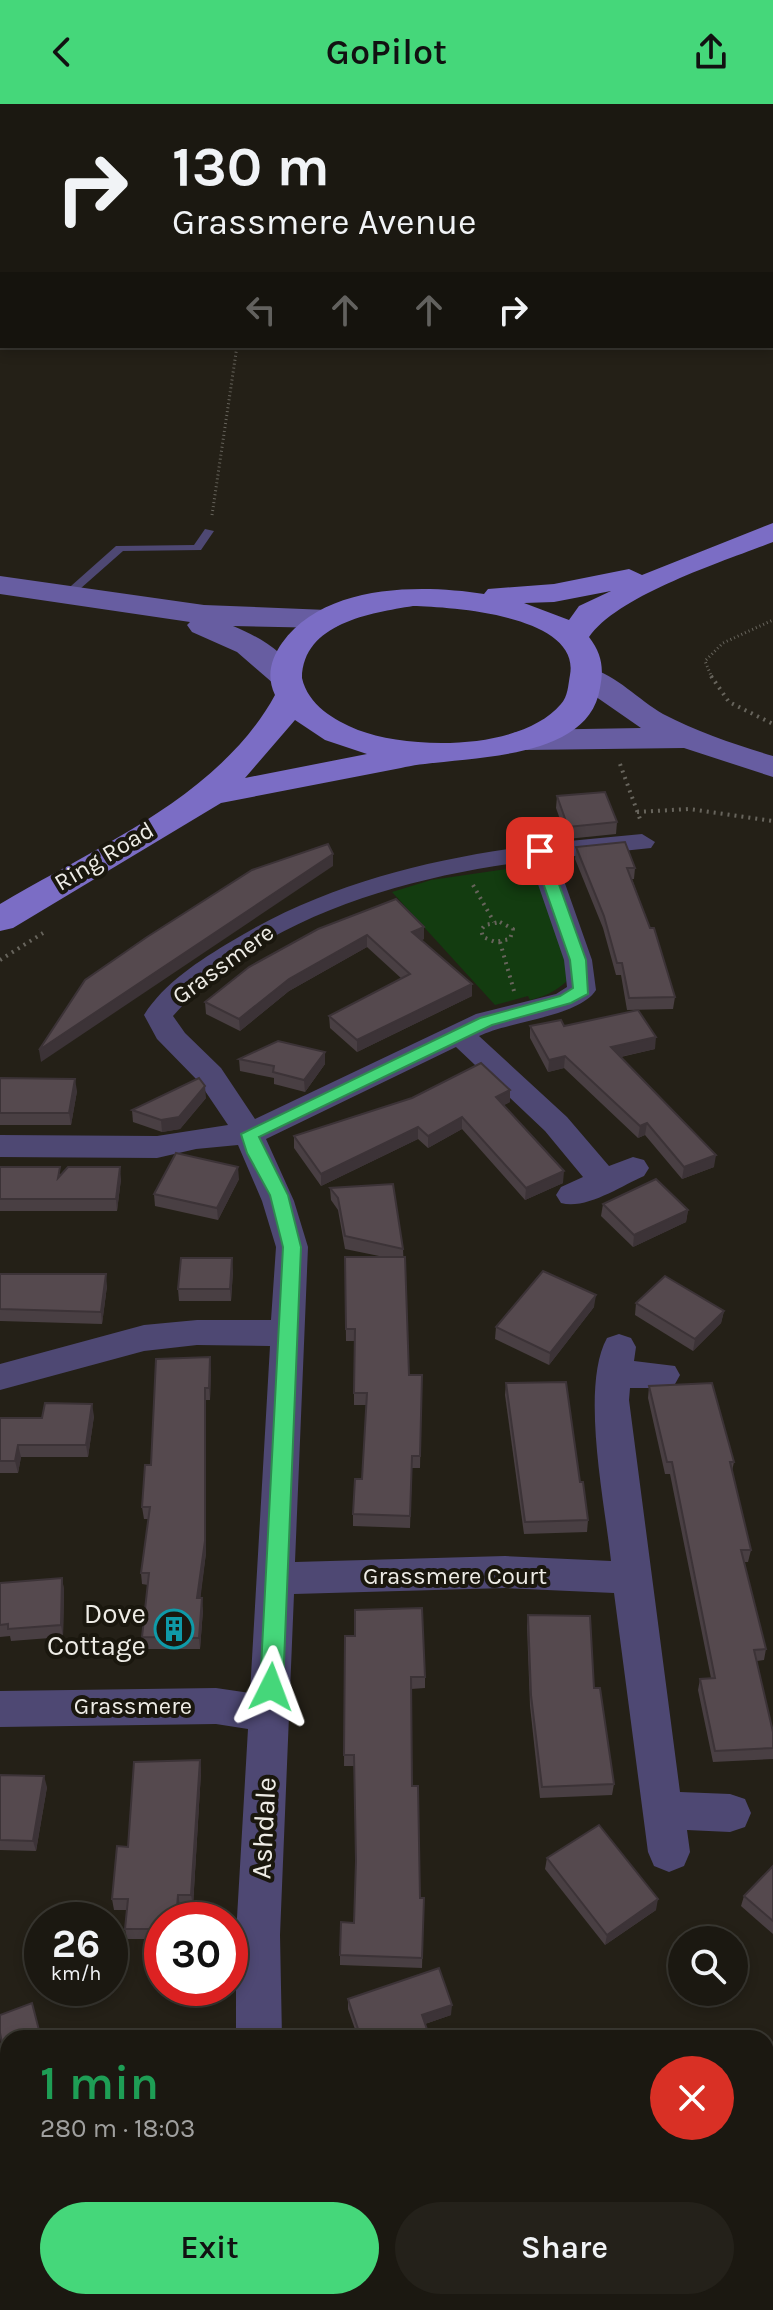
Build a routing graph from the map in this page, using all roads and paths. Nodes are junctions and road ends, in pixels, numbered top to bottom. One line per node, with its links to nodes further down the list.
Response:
1 (237, 348): 2 (path)
2 (209, 531): 6 (lane)
3 (773, 532): 4 (main road)
4 (682, 567): 7 (main road); 11 (main road)
5 (0, 585): 6 (main road)
6 (68, 594): 8 (main road)
7 (456, 597): 9 (main road, Ring Road); 11 (main road)
8 (148, 607): 9 (main road); 13 (main road)
9 (327, 619): 13 (main road, Ring Road)
10 (772, 621): 14 (path)
11 (571, 639): 12 (main road)
12 (590, 678): 15 (main road); 16 (main road)
13 (288, 686): 18 (main road); 20 (main road, Ring Road)
14 (773, 724)
15 (525, 740): 16 (main road); 18 (main road)
16 (688, 741): 19 (main road)
17 (617, 750): 22 (path)
18 (443, 753): 20 (main road, Ring Road)
19 (773, 767)
20 (210, 795): 25 (main road, Ring Road)
21 (773, 821): 22 (path)
22 (639, 827): 23 (street, Grassmere)
23 (540, 851): 24 (street, Grassmere); 30 (street)
24 (458, 862): 26 (path); 32 (street, Grassmere)
25 (0, 920)
26 (494, 922): 28 (path); 28 (path)
27 (50, 928): 29 (path)
28 (500, 942): 30 (path)
29 (0, 960)
30 (520, 1011): 31 (street)
31 (460, 1034): 32 (street); 35 (street)
32 (249, 1134): 33 (street); 37 (street, Grassmere)
33 (0, 1146)
34 (633, 1168): 35 (street)
35 (604, 1181): 36 (street)
36 (572, 1195)
37 (287, 1334): 39 (street); 41 (street, Grassmere)
38 (663, 1375): 40 (street)
39 (0, 1377)
40 (634, 1578): 41 (street, Grassmere Court); 44 (street)
41 (277, 1579): 43 (street, Grassmere)
42 (0, 1709): 43 (street, Grassmere)
43 (270, 1714): 47 (street, Ashdale)
44 (663, 1810): 45 (street); 46 (street)
45 (730, 1813)
46 (669, 1852)
47 (259, 2030)

